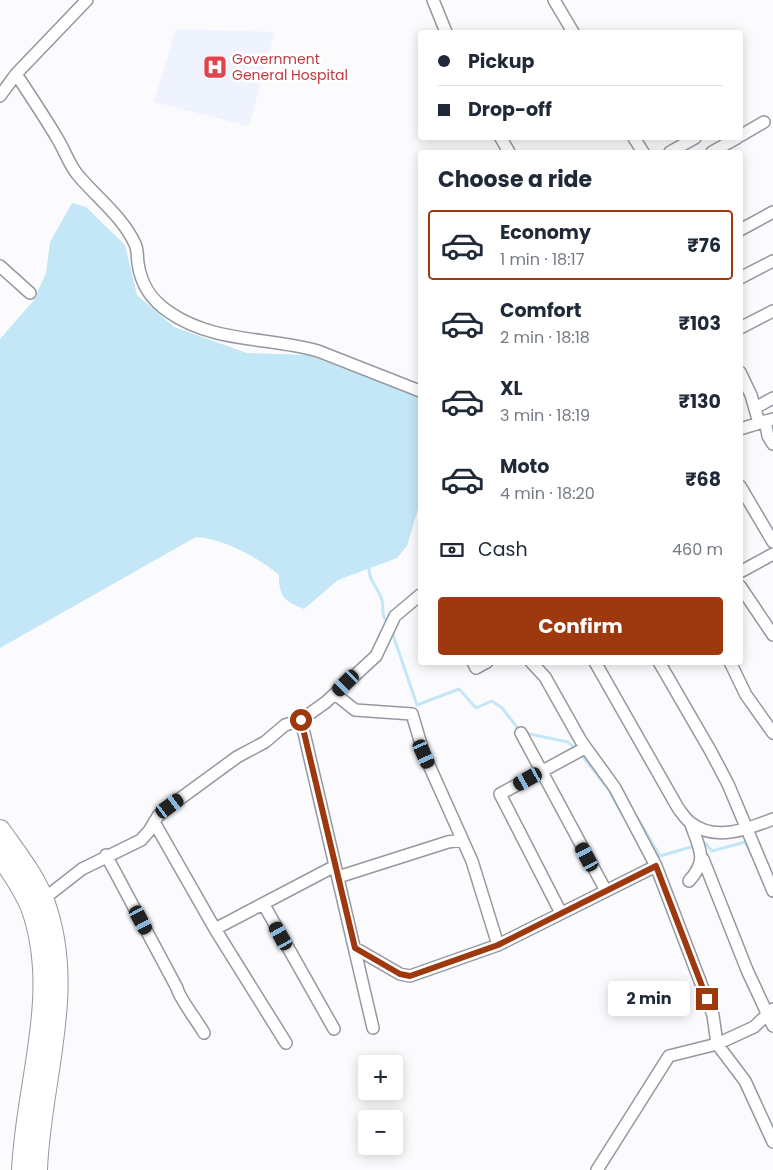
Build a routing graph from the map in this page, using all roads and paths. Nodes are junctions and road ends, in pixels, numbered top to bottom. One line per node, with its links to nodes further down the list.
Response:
1 (87, 0): 6 (street)
2 (434, 0): 4 (street)
3 (554, 0): 5 (street)
4 (445, 30)
5 (572, 30)
6 (16, 74): 7 (street); 23 (street)
7 (0, 96)
8 (764, 122): 9 (street)
9 (743, 135)
10 (691, 140): 12 (street)
11 (734, 140): 13 (street)
12 (674, 150)
13 (716, 150)
14 (773, 212): 15 (street)
15 (743, 228)
16 (773, 261): 18 (street)
17 (0, 266): 19 (street)
18 (743, 276)
19 (30, 292)
20 (773, 311): 21 (street)
21 (743, 326)
22 (743, 379): 25 (street)
23 (418, 390)
24 (773, 398): 25 (street)
25 (755, 408): 26 (street)
26 (766, 421): 27 (street); 28 (street)
27 (743, 428)
28 (773, 444)
29 (743, 491): 30 (street)
30 (773, 542)
31 (773, 554): 32 (street)
32 (743, 570)
33 (743, 590): 35 (street)
34 (418, 597): 40 (street)
35 (773, 635)
36 (534, 665): 44 (street)
37 (596, 665): 48 (street)
38 (661, 665): 49 (street)
39 (731, 665): 43 (street)
40 (335, 694): 41 (street); 51 (street)
41 (301, 720): 47 (street); 56 (street)
42 (521, 733): 45 (street)
43 (773, 733)
44 (586, 748): 45 (street); 55 (street)
45 (541, 771): 58 (street); 62 (street)
46 (773, 819): 49 (street)
47 (154, 822): 53 (street); 63 (street)
48 (691, 824): 49 (street); 54 (street)
49 (747, 829): 59 (street)
50 (0, 830): 60 (highway)
51 (462, 840): 56 (street); 64 (street)
52 (0, 855): 60 (highway)
53 (106, 855): 60 (street); 70 (street)
54 (703, 859): 57 (street); 66 (street)
55 (656, 866): 58 (street); 72 (street)
56 (336, 872): 61 (street); 65 (street)
57 (689, 881)
58 (606, 891): 62 (street)
59 (773, 891)
60 (37, 903): 74 (highway); 75 (highway)
61 (264, 905): 63 (street); 69 (street)
62 (561, 914): 64 (street)
63 (216, 929): 71 (street)
64 (498, 945): 65 (street)
65 (355, 948): 68 (street)
66 (770, 1011): 67 (street); 72 (street)
67 (773, 1026)
68 (373, 1028)
69 (334, 1029)
70 (204, 1033)
71 (286, 1044)
72 (718, 1044): 73 (street); 76 (street)
73 (773, 1142)
74 (22, 1170)
75 (37, 1170)
76 (597, 1170)

